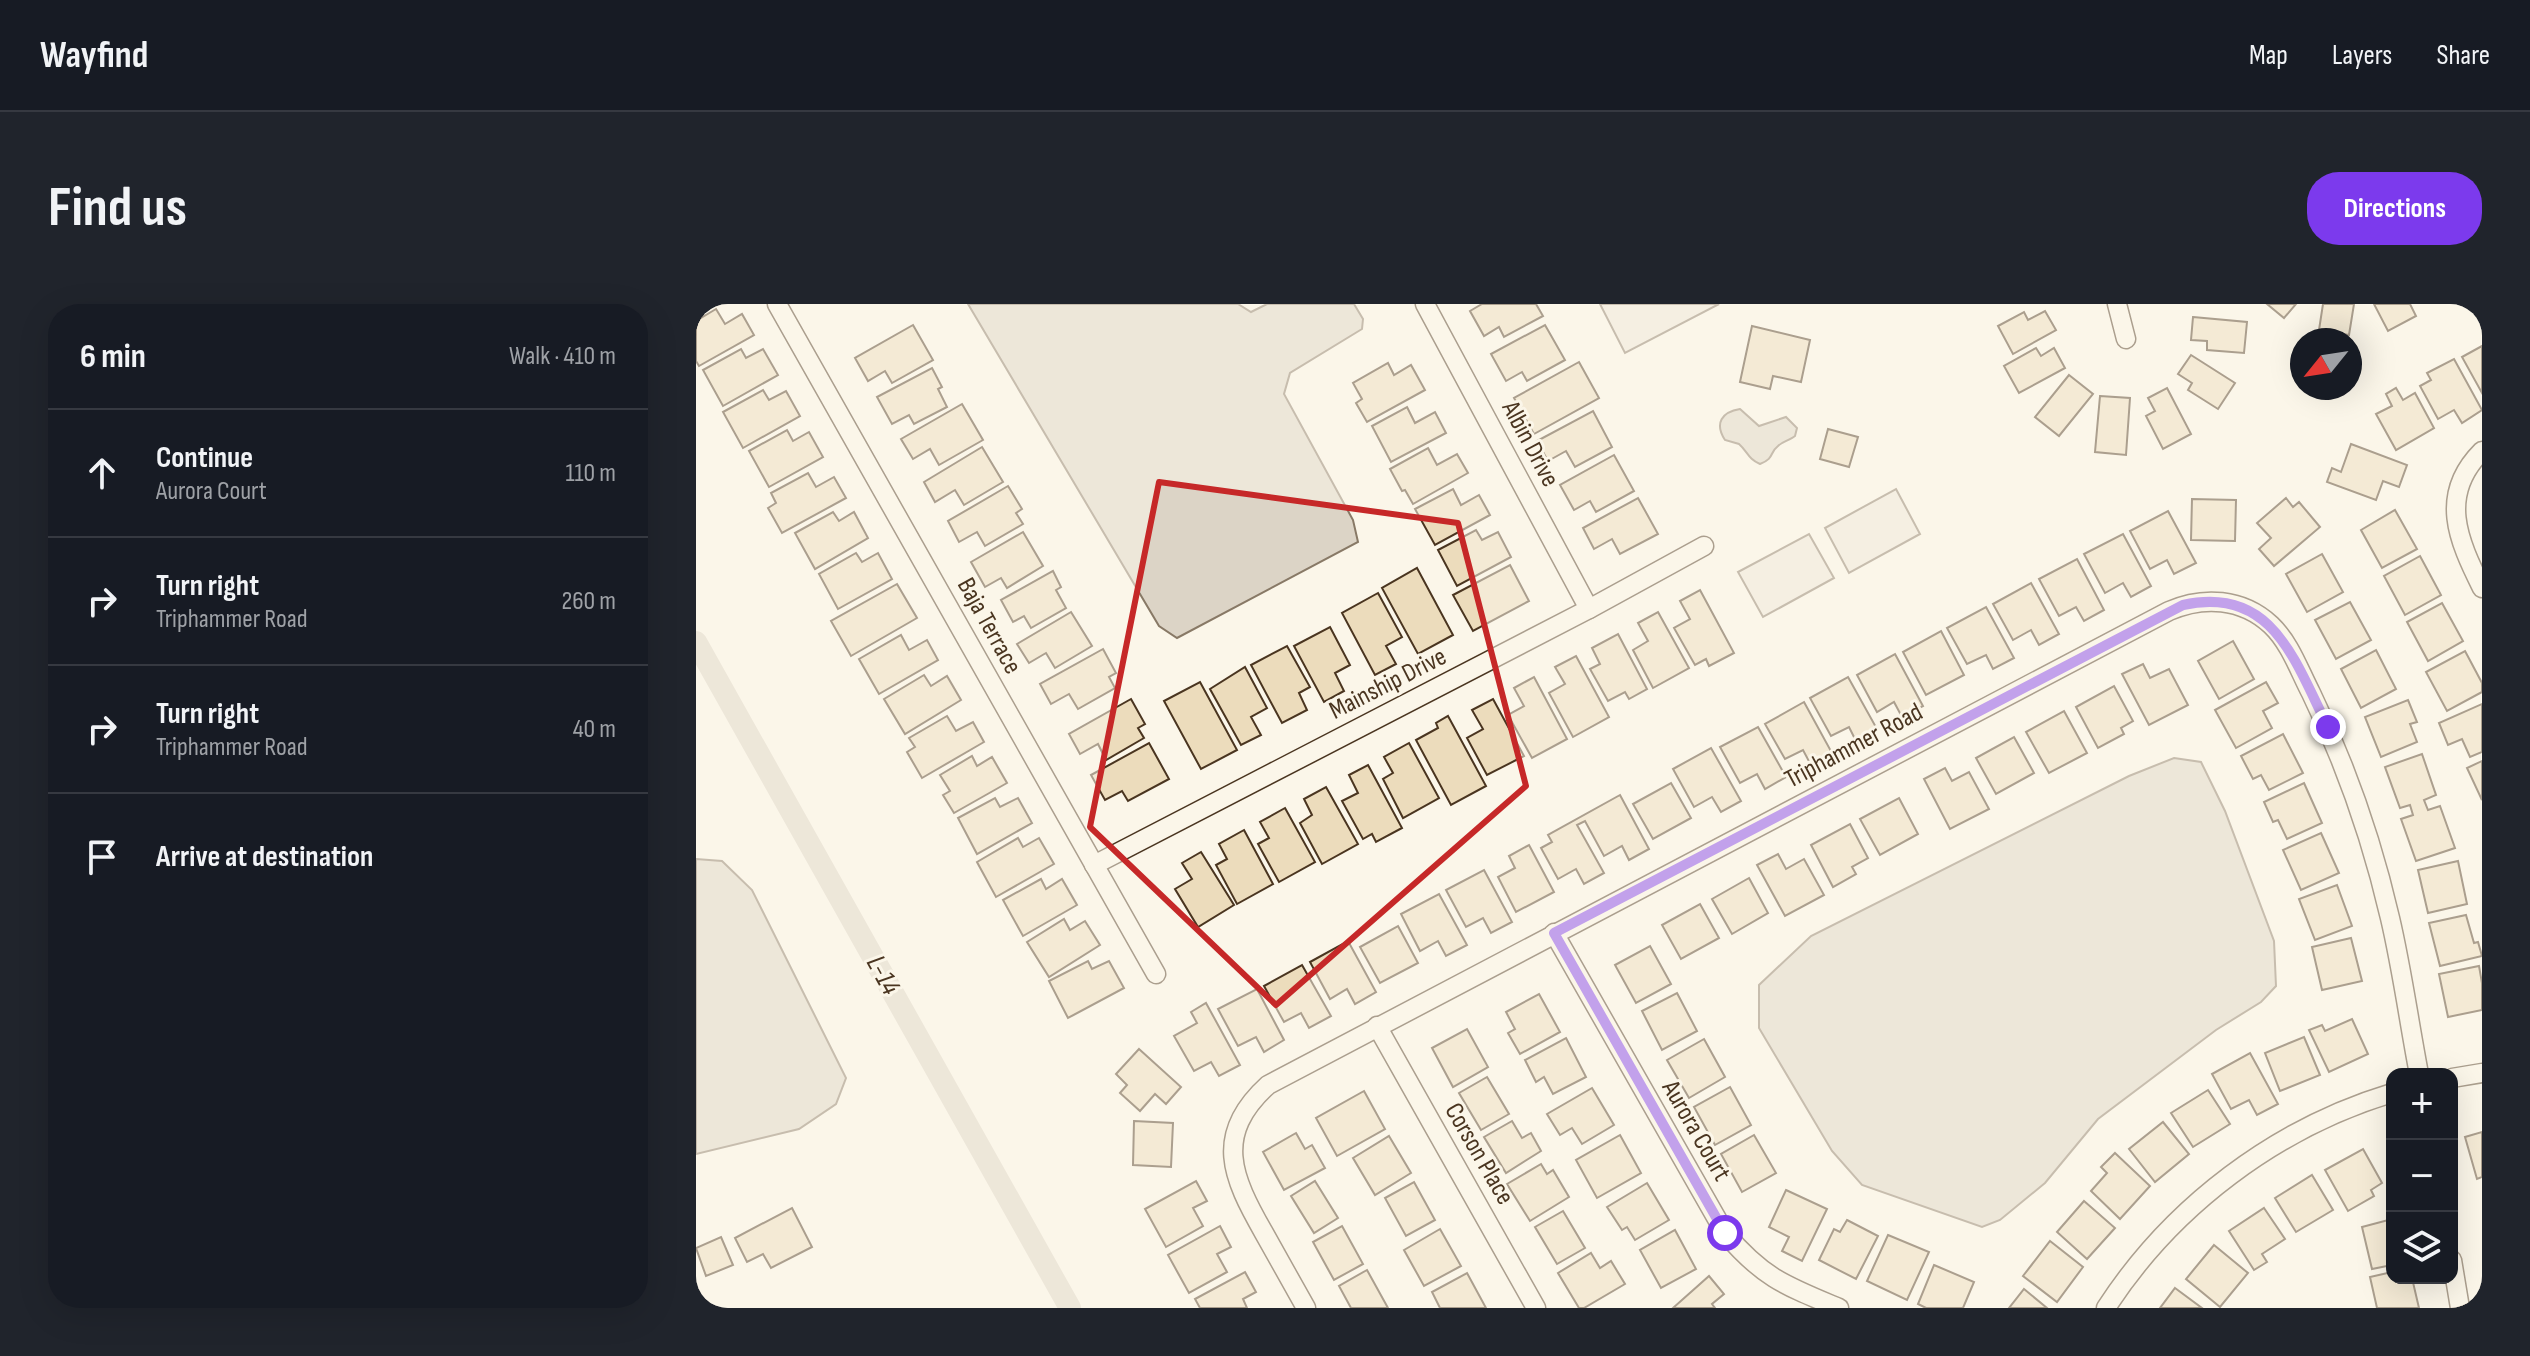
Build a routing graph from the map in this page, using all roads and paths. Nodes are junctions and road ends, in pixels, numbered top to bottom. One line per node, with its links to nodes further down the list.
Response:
1 (777, 304): 9 (street, Baja Terrace)
2 (1425, 304): 8 (street, Albin Drive)
3 (2117, 304): 4 (street)
4 (2126, 339)
5 (2482, 451): 7 (street)
6 (1704, 546): 8 (street, Mainship Drive)
7 (2482, 588)
8 (1589, 609): 9 (street, Mainship Drive)
9 (1094, 865): 11 (street, Baja Terrace)
10 (1554, 933): 12 (street, Triphammer Road); 13 (street, Triphammer Road); 20 (street, Aurora Court)
11 (1156, 974)
12 (1377, 1026): 18 (street, Triphammer Road); 19 (street, Corson Place)
13 (2418, 1068)
14 (2482, 1073): 15 (street)
15 (2458, 1077)
16 (2386, 1095): 21 (street)
17 (2456, 1284): 22 (street)
18 (1306, 1308)
19 (1536, 1308)
20 (1839, 1308)
21 (2106, 1308)
22 (2460, 1308)

